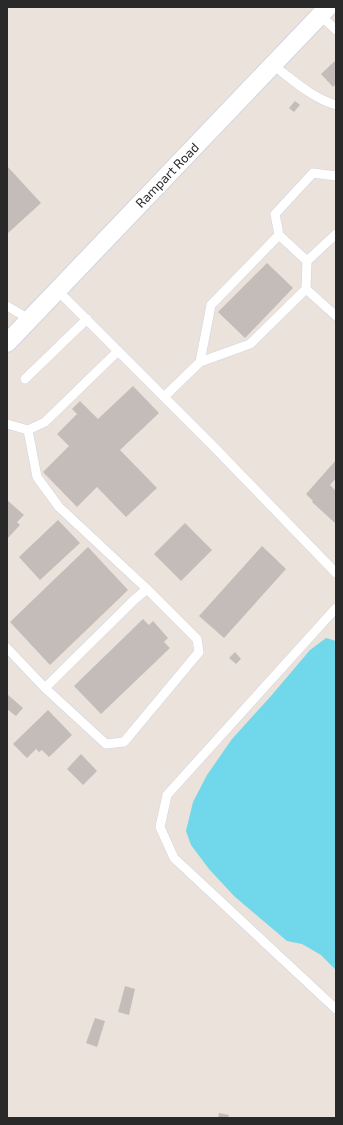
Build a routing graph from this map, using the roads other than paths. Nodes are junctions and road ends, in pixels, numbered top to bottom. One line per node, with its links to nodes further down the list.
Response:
1 (324, 11): 2 (lane); 3 (street, Rampart Road)
2 (336, 30)
3 (273, 65): 4 (lane); 10 (street, Rampart Road)
4 (336, 105)
5 (336, 176): 7 (lane)
6 (336, 234): 8 (lane)
7 (279, 235): 8 (lane); 17 (lane)
8 (307, 261): 9 (lane)
9 (306, 289): 12 (lane); 17 (lane)
10 (58, 290): 13 (street, Rampart Road); 14 (lane)
11 (7, 306): 13 (lane)
12 (336, 316)
13 (29, 318): 15 (street, Rampart Road)
14 (87, 319): 16 (lane); 18 (lane)
15 (7, 343)
16 (118, 351): 19 (lane); 21 (lane)
17 (200, 362): 19 (lane)
18 (25, 379)
19 (164, 397): 22 (lane)
20 (7, 424): 21 (lane)
21 (28, 430): 23 (lane)
22 (336, 573)
23 (147, 589): 26 (lane); 26 (lane)
24 (336, 608): 27 (lane)
25 (7, 648): 26 (lane)
26 (45, 688)
27 (336, 1009)

